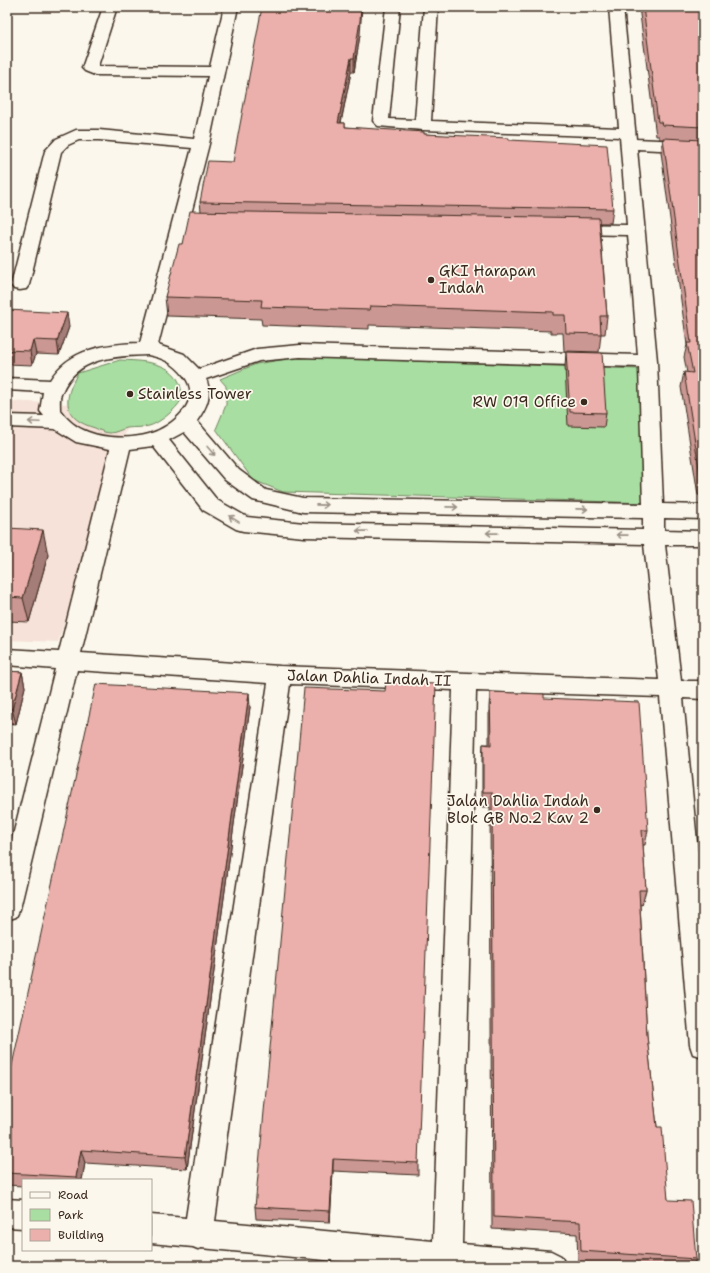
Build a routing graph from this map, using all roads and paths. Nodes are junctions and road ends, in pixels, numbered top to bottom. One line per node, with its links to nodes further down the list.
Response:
1 (110, 7): 6 (street)
2 (231, 7): 6 (street)
3 (393, 7): 7 (street)
4 (431, 7): 7 (street)
5 (616, 7): 8 (street)
6 (216, 72): 9 (street)
7 (423, 125): 8 (street)
8 (628, 139): 10 (street); 14 (street)
9 (201, 144): 11 (street); 15 (street)
10 (703, 147)
11 (180, 223): 12 (street); 16 (street)
12 (236, 224)
13 (558, 229): 14 (street)
14 (637, 230): 17 (street)
15 (20, 285)
16 (148, 349): 18 (street); 20 (street)
17 (648, 361): 18 (street); 26 (street)
18 (196, 376): 22 (street)
19 (7, 384): 20 (street)
20 (56, 386): 23 (street)
21 (7, 421): 23 (street, one-way to 21)
22 (186, 421): 24 (street); 26 (street, one-way to 26)
23 (60, 424): 25 (street)
24 (157, 438): 25 (street); 28 (street, one-way to 24)
25 (121, 444): 31 (street)
26 (653, 510): 27 (street); 28 (street)
27 (703, 512)
28 (654, 536): 29 (street); 34 (street)
29 (703, 538)
30 (7, 657): 31 (street, Jalan Dahlia Indah II)
31 (67, 662): 32 (street, Jalan Dahlia Indah II); 36 (street)
32 (280, 675): 33 (street, Jalan Dahlia Indah II); 41 (street)
33 (465, 681): 34 (street, Jalan Dahlia Indah II); 42 (street)
34 (671, 688): 35 (street, Jalan Dahlia Indah II); 37 (street)
35 (703, 690)
36 (7, 909)
37 (703, 1045)
38 (7, 1213): 39 (street)
39 (22, 1214)
40 (152, 1229): 41 (street)
41 (198, 1235): 42 (street)
42 (447, 1257): 43 (street)
43 (551, 1266)

